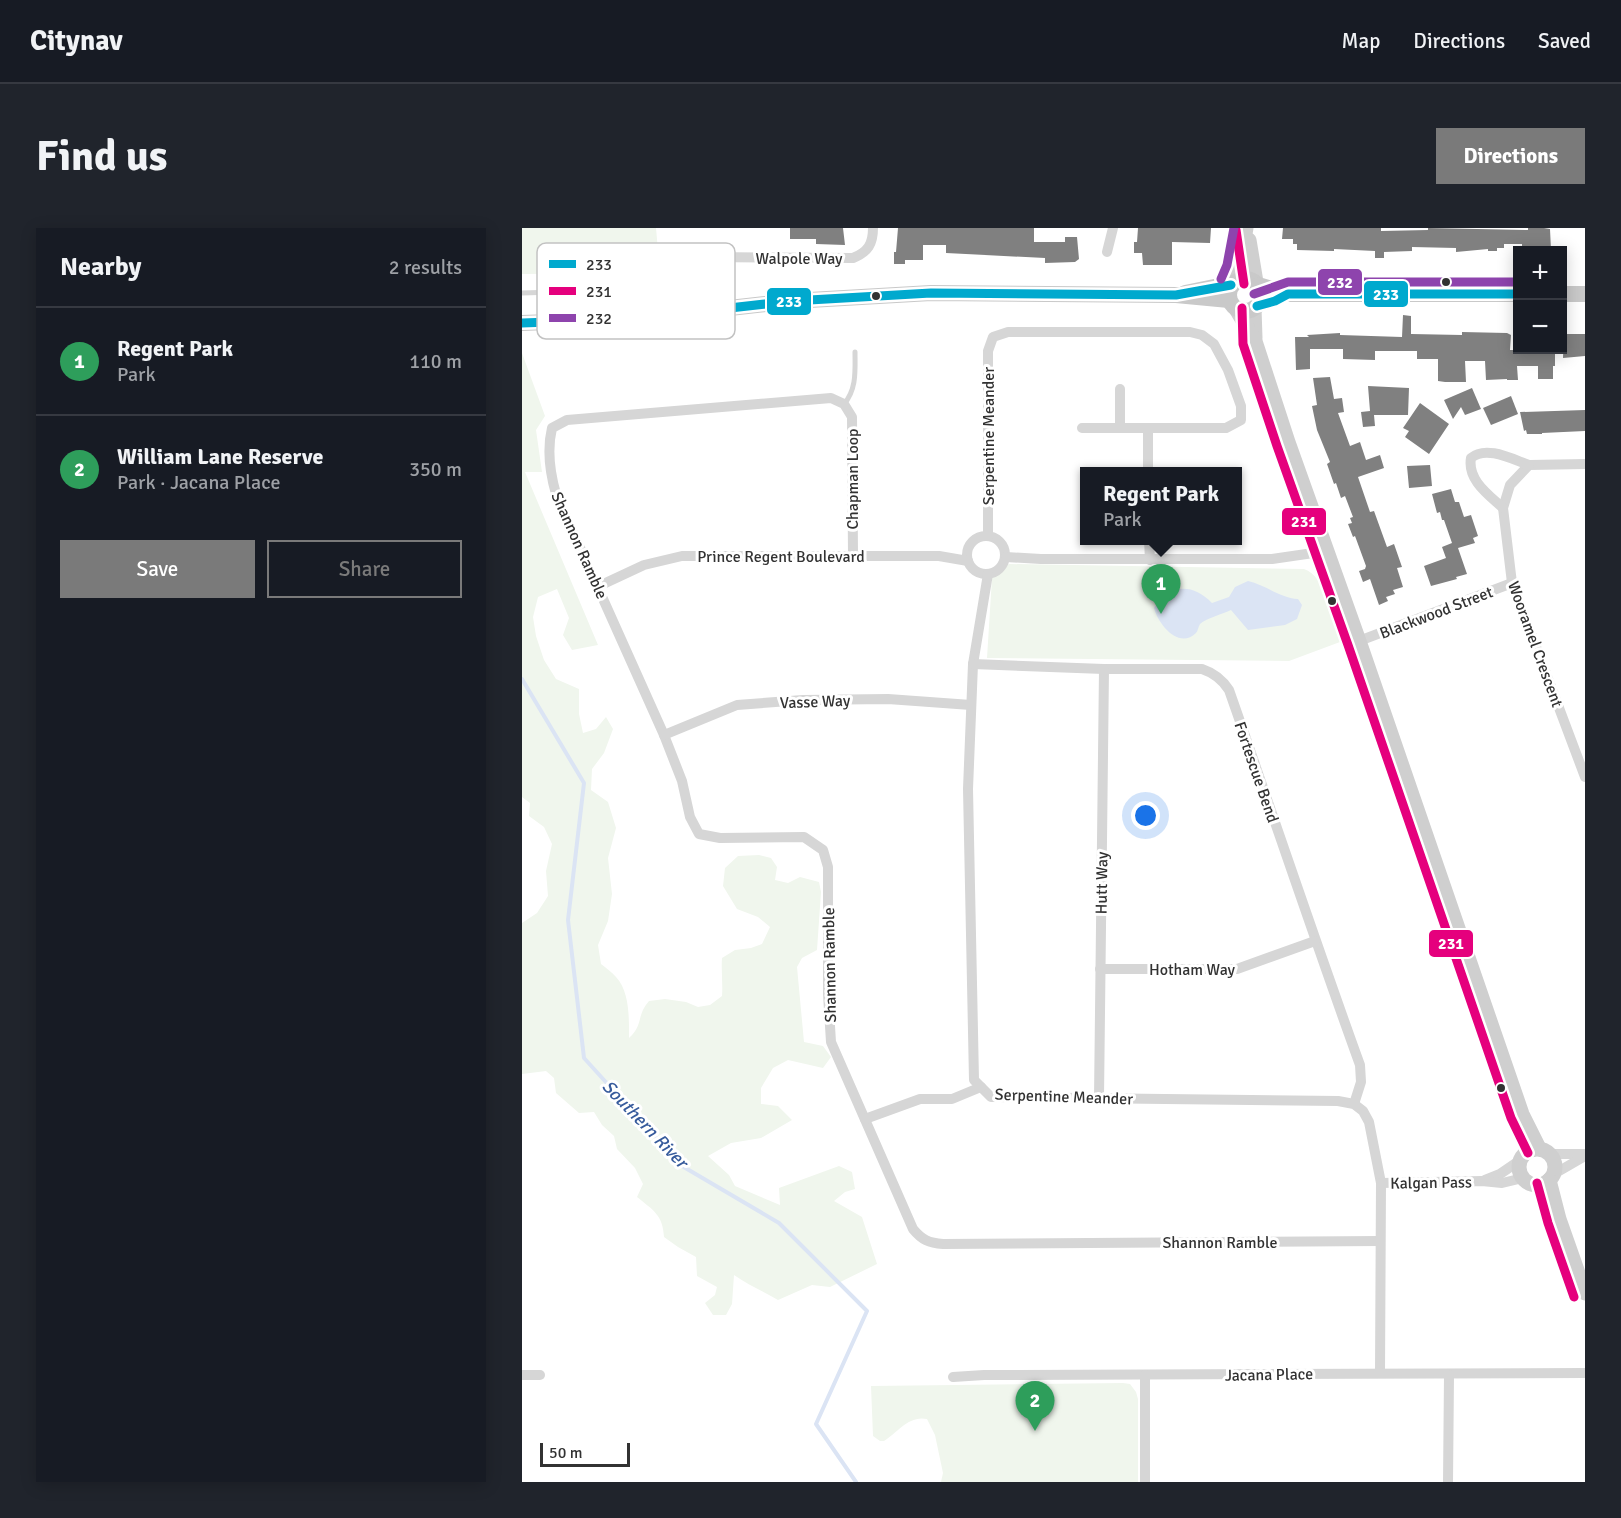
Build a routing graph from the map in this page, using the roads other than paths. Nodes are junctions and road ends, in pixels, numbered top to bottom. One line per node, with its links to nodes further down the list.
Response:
1 (873, 228): 5 (street, Walpole Way)
2 (1113, 228): 4 (street)
3 (1247, 228): 6 (main road); 13 (main road)
4 (1107, 252)
5 (735, 257)
6 (1257, 284): 9 (main road); 13 (main road); 15 (main road)
7 (522, 293): 8 (lane)
8 (537, 293)
9 (1288, 294): 10 (main road); 15 (main road)
10 (1513, 294)
11 (1567, 294): 12 (main road)
12 (1585, 294)
13 (1232, 295): 14 (main road); 15 (main road); 18 (main road)
14 (735, 307)
15 (1256, 307): 18 (main road)
16 (537, 322): 17 (main road)
17 (522, 323)
18 (1255, 341): 31 (main road)
19 (855, 352): 21 (lane)
20 (1120, 389): 23 (street)
21 (844, 404): 32 (street, Chapman Loop); 38 (street, Shannon Ramble)
22 (1082, 428): 23 (street)
23 (1120, 428): 24 (street)
24 (1148, 428): 27 (street); 29 (street, Serpentine Meander)
25 (1529, 465): 26 (street); 28 (street); 28 (street)
26 (1585, 465)
27 (1148, 467)
28 (1503, 508): 37 (street, Wooramel Crescent)
29 (988, 536): 33 (street); 35 (street)
30 (1149, 545): 34 (street)
31 (1327, 551): 34 (street); 39 (main road)
32 (853, 556): 35 (street, Prince Regent Boulevard); 38 (street, Prince Regent Boulevard)
33 (1006, 557): 34 (street); 36 (street)
34 (1150, 560)
35 (968, 561): 36 (street)
36 (988, 574): 40 (street, Serpentine Meander)
37 (1512, 583): 39 (street, Blackwood Street); 44 (street, Wooramel Crescent)
38 (598, 586): 43 (street, Shannon Ramble)
39 (1359, 641): 51 (main road)
40 (973, 664): 41 (street, Fortescue Bend); 42 (street, Serpentine Meander)
41 (1104, 669): 45 (street, Fortescue Bend); 46 (street, Hutt Way)
42 (971, 705): 43 (street, Vasse Way); 47 (street, Serpentine Meander)
43 (664, 735): 50 (street, Shannon Ramble)
44 (1585, 777)
45 (1315, 941): 46 (street, Hotham Way); 49 (street, Fortescue Bend)
46 (1100, 969): 48 (street, Hutt Way)
47 (981, 1087): 48 (street, Serpentine Meander); 50 (street)
48 (1099, 1098): 49 (street, Serpentine Meander)
49 (1354, 1104): 55 (street)
50 (865, 1119): 56 (street, Shannon Ramble)
51 (1534, 1154): 52 (street); 53 (main road); 53 (main road); 54 (street, Kalgan Pass)
52 (1585, 1155): 53 (street)
53 (1540, 1179): 54 (street, Kalgan Pass); 57 (main road)
54 (1482, 1181): 55 (street, Kalgan Pass)
55 (1381, 1183): 56 (street)
56 (1380, 1241): 58 (street)
57 (1585, 1293)
58 (1380, 1373): 62 (street, Jacana Place); 63 (street, Jacana Place)
59 (1585, 1373): 62 (street, Jacana Place)
60 (522, 1374): 61 (street)
61 (540, 1375)
62 (1449, 1375): 66 (street)
63 (1145, 1376): 64 (street, Jacana Place); 65 (street)
64 (953, 1377)
65 (1144, 1482)
66 (1448, 1482)

